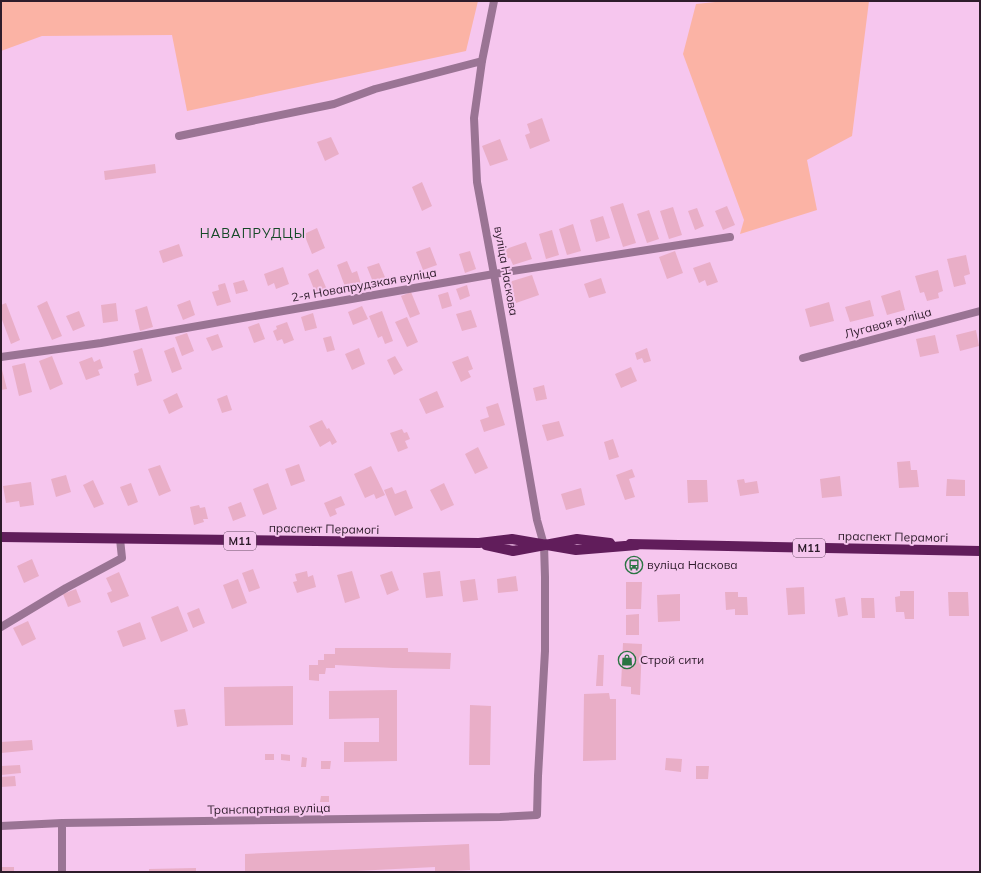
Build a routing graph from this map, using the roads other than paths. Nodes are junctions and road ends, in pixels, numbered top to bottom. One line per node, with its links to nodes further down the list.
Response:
1 (494, 1): 2 (street, вуліца Наскова)
2 (482, 61): 3 (street); 5 (street, вуліца Наскова)
3 (179, 136)
4 (730, 237): 5 (street, 2-я Новапрудзкая вуліца)
5 (494, 274): 7 (street, 2-я Новапрудзкая вуліца); 11 (street, вуліца Наскова)
6 (980, 311): 8 (street, Лугавая вуліца)
7 (1, 358)
8 (803, 358)
9 (1, 537): 10 (main road, праспект Перамогі / М11)
10 (120, 539): 11 (main road, праспект Перамогі / М11); 13 (street)
11 (544, 545): 12 (main road, праспект Перамогі / М11); 14 (street, вуліца Наскова)
12 (980, 551)
13 (1, 627)
14 (537, 815): 15 (street, Транспартная вуліца)
15 (62, 823): 16 (street, Транспартная вуліца); 17 (street)
16 (1, 826)
17 (62, 872)

